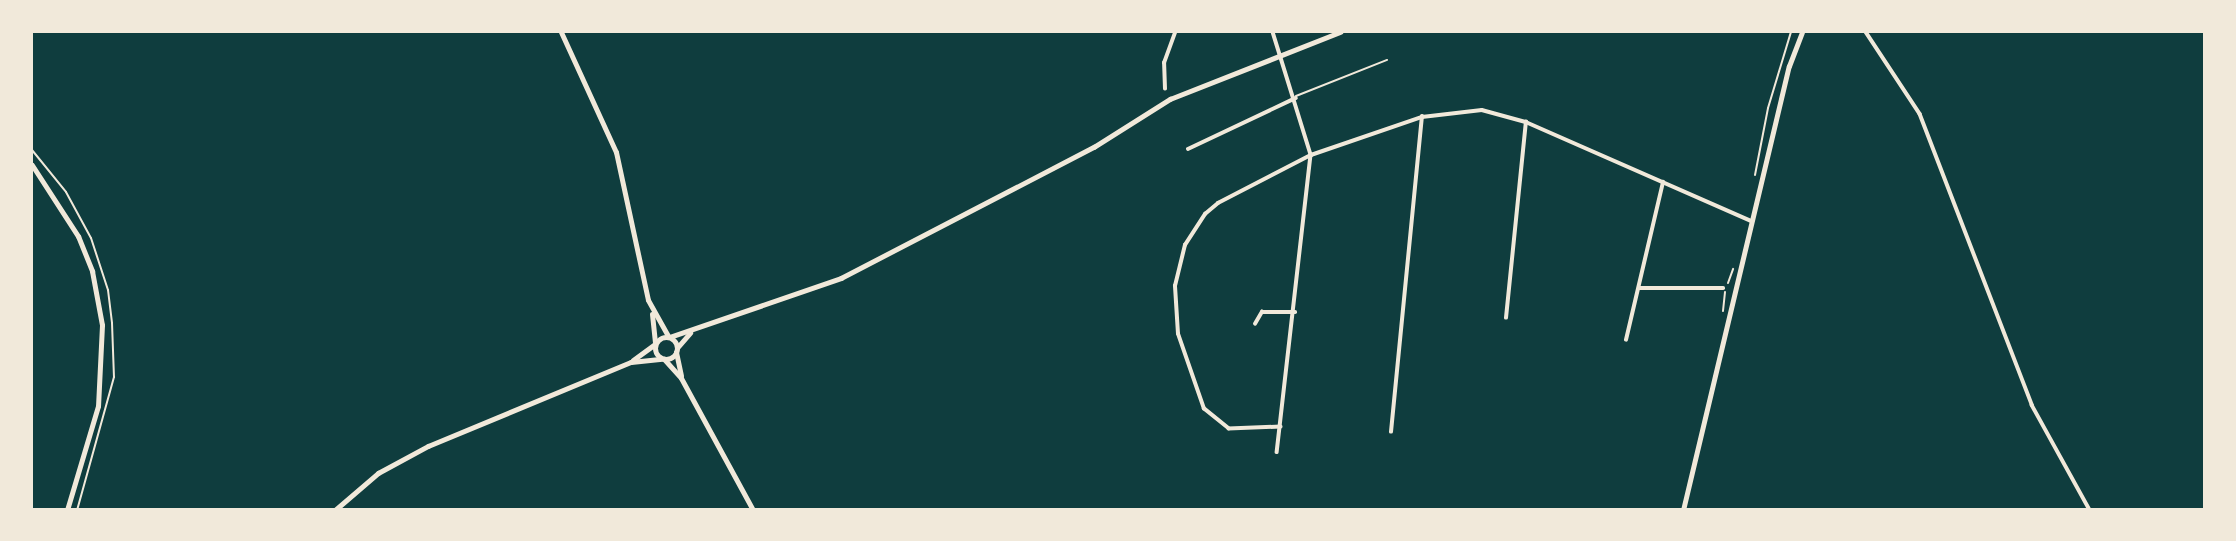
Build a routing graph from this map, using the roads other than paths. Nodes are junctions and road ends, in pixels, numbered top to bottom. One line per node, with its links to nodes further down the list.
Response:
1 (561, 32): 20 (main road)
2 (1175, 32): 9 (street)
3 (1273, 32): 7 (street)
4 (1340, 32): 7 (street)
5 (1802, 32): 17 (main road)
6 (1866, 32): 39 (street)
7 (1280, 53): 10 (street); 24 (street)
8 (1387, 60): 10 (lane)
9 (1165, 89)
10 (1296, 97): 13 (street); 14 (street)
11 (1422, 117): 12 (street); 14 (street); 33 (street)
12 (1526, 122): 16 (street); 22 (street)
13 (1188, 149)
14 (1311, 155): 21 (street); 32 (street)
15 (32, 165): 35 (main road)
16 (1663, 183): 17 (street); 18 (street)
17 (1751, 220): 38 (main road)
18 (1639, 288): 19 (street); 26 (street)
19 (1723, 288)
20 (652, 311): 25 (main road); 27 (main road)
21 (1295, 312): 23 (street); 32 (street)
22 (1506, 318)
23 (1255, 324)
24 (690, 333): 25 (street); 28 (street)
25 (669, 337): 27 (main road); 28 (main road)
26 (1626, 340)
27 (655, 343): 29 (main road); 30 (main road)
28 (677, 350): 29 (main road); 31 (main road)
29 (663, 359): 30 (main road); 31 (main road)
30 (631, 362): 36 (main road)
31 (681, 378): 37 (main road)
32 (1281, 427): 34 (street)
33 (1391, 432)
34 (1277, 452)
35 (67, 509)
36 (335, 509)
37 (753, 509)
38 (1683, 509)
39 (2090, 509)

